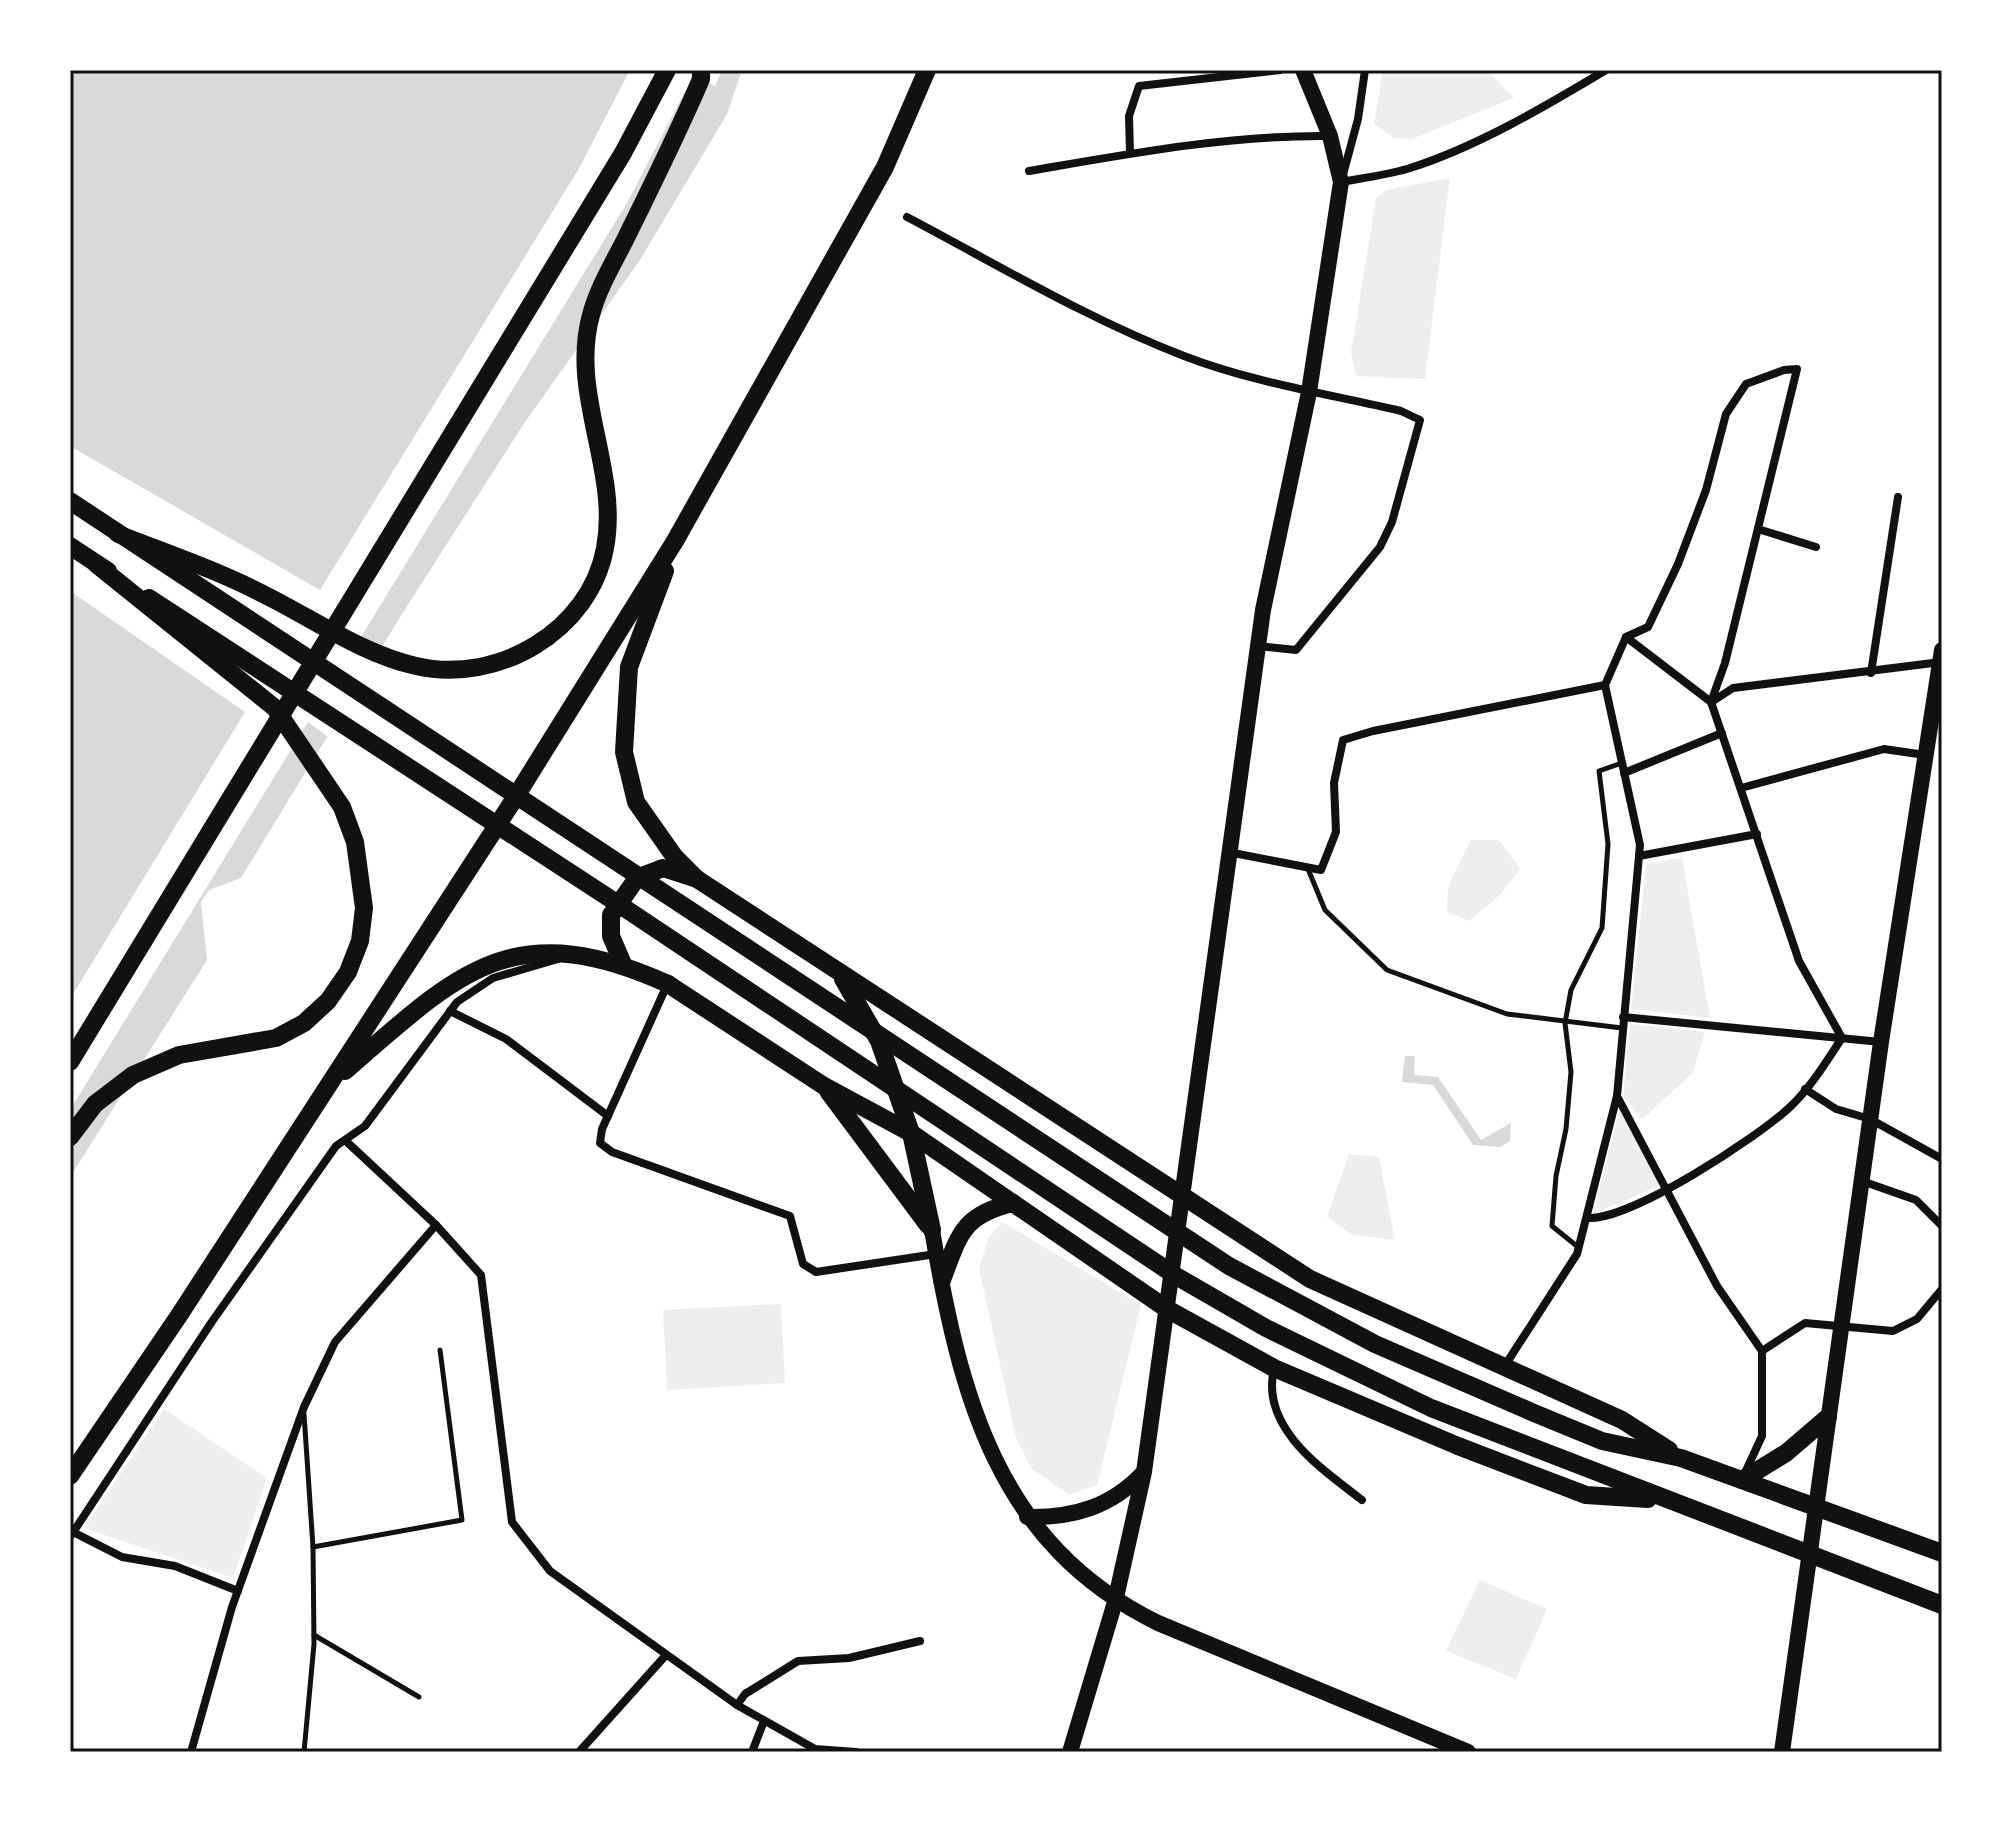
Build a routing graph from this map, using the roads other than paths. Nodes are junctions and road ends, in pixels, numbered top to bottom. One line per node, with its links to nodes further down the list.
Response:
1 (667, 70): 47 (main road)
2 (701, 70): 17 (main road)
3 (927, 70): 18 (main road)
4 (1280, 70): 9 (street)
5 (1303, 70): 8 (main road)
6 (1365, 70): 11 (street)
7 (1606, 70): 11 (street)
8 (1330, 136): 9 (street); 11 (main road)
9 (1130, 153): 10 (street)
10 (1029, 171)
11 (1341, 182): 13 (main road)
12 (907, 217): 13 (street)
13 (1309, 392): 23 (main road); 23 (street)
14 (1898, 497): 25 (street)
15 (70, 501): 17 (main road)
16 (1758, 529): 20 (street); 22 (street); 27 (street)
17 (118, 534): 78 (main road)
18 (675, 541): 36 (main road); 48 (main road)
19 (70, 546): 21 (main road)
20 (1816, 547)
21 (96, 564): 55 (main road); 83 (main road)
22 (1626, 637): 26 (street); 27 (street)
23 (1258, 646): 33 (main road)
24 (1941, 658): 25 (street); 29 (main road)
25 (1871, 673): 27 (street)
26 (1605, 685): 30 (street); 35 (street)
27 (1711, 702): 28 (street)
28 (1722, 733): 30 (street); 31 (street)
29 (1925, 755): 31 (street); 46 (main road)
30 (1623, 768): 34 (street); 43 (lane)
31 (1741, 788): 32 (street)
32 (1757, 834): 34 (street); 45 (street)
33 (1227, 852): 35 (street); 60 (main road)
34 (1639, 856): 42 (street)
35 (1308, 867): 43 (lane)
36 (697, 879): 38 (main road); 39 (main road)
37 (572, 953): 38 (main road); 41 (street); 48 (main road)
38 (623, 964): 40 (main road)
39 (839, 973): 54 (main road); 60 (main road)
40 (668, 984): 49 (main road); 52 (street)
41 (450, 1011): 52 (street); 56 (street)
42 (1623, 1017): 44 (street); 45 (street)
43 (1565, 1023): 44 (lane); 66 (lane)
44 (1622, 1028): 51 (street)
45 (1842, 1038): 46 (street); 50 (street)
46 (1881, 1042): 53 (main road)
47 (70, 1062)
48 (328, 1086): 80 (main road)
49 (824, 1086): 54 (main road); 65 (main road)
50 (1805, 1089): 53 (street); 59 (street)
51 (1617, 1096): 59 (street); 62 (street)
52 (608, 1116): 67 (street)
53 (1870, 1119): 57 (street); 58 (main road)
54 (911, 1133): 61 (main road); 65 (main road)
55 (70, 1137)
56 (347, 1142): 63 (street); 86 (street)
57 (1942, 1159)
58 (1862, 1181): 64 (street); 71 (main road)
59 (1665, 1188): 62 (street); 73 (street)
60 (1181, 1198): 70 (main road); 74 (main road)
61 (1013, 1203): 68 (main road); 70 (main road)
62 (1587, 1218): 66 (street)
63 (436, 1225): 76 (street); 95 (street)
64 (1942, 1226)
65 (932, 1230): 67 (main road)
66 (1579, 1248): 74 (street)
67 (936, 1254): 68 (main road)
68 (942, 1280): 85 (main road)
69 (1942, 1289): 71 (street)
70 (1167, 1309): 75 (main road); 79 (main road)
71 (1841, 1325): 73 (street); 77 (main road)
72 (440, 1350): 87 (lane)
73 (1762, 1351): 81 (street)
74 (1503, 1367): 78 (main road)
75 (1274, 1368): 82 (street); 83 (main road)
76 (304, 1407): 87 (lane); 90 (street)
77 (1828, 1417): 81 (main road); 84 (main road)
78 (1681, 1458): 81 (main road)
79 (1144, 1472): 85 (main road); 91 (main road)
80 (70, 1476)
81 (1742, 1480): 84 (main road)
82 (1362, 1500)
83 (1667, 1501): 89 (main road)
84 (1816, 1506): 88 (main road); 89 (main road)
85 (1027, 1517): 91 (main road)
86 (71, 1534): 90 (street)
87 (313, 1547): 93 (lane)
88 (1942, 1553)
89 (1808, 1554): 92 (main road); 106 (main road)
90 (238, 1591): 99 (street)
91 (1115, 1602): 104 (main road); 105 (main road)
92 (1942, 1605)
93 (314, 1634): 96 (lane); 100 (lane)
94 (920, 1641): 97 (street)
95 (666, 1655): 97 (street); 101 (street)
96 (419, 1697)
97 (737, 1705): 98 (street)
98 (764, 1721): 102 (street); 103 (street)
99 (191, 1752)
100 (304, 1752)
101 (579, 1752)
102 (752, 1752)
103 (856, 1752)
104 (1070, 1752)
105 (1468, 1752)
106 (1782, 1752)

